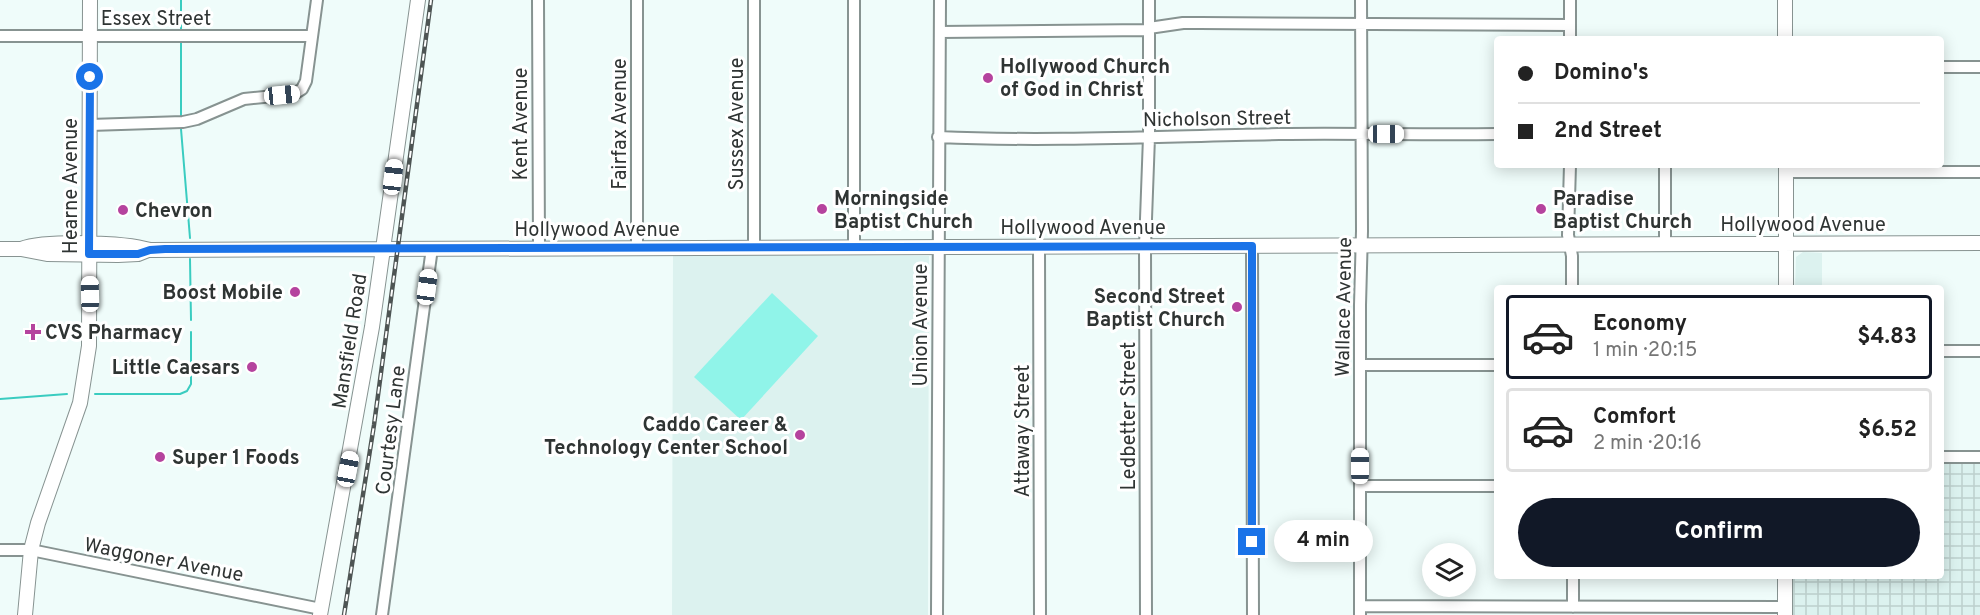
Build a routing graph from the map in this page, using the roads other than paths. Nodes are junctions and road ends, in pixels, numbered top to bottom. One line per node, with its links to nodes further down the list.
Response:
1 (90, 0): 21 (main road, Hearne Avenue)
2 (317, 0): 18 (street)
3 (418, 0): 49 (main road, Mansfield Road)
4 (537, 0): 44 (street, Kent Avenue)
5 (638, 0): 45 (street, Fairfax Avenue)
6 (754, 0): 46 (street, Sussex Avenue)
7 (854, 0): 40 (street)
8 (940, 0): 16 (street, Union Avenue)
9 (1149, 0): 15 (street, Ledbetter Street)
10 (1361, 0): 13 (street, Wallace Avenue)
11 (1570, 0): 14 (street)
12 (1785, 0): 20 (main road)
13 (1361, 25): 14 (street); 15 (street); 25 (street, Wallace Avenue)
14 (1570, 25): 19 (street)
15 (1149, 29): 16 (street); 28 (street, Ledbetter Street)
16 (940, 32): 27 (street, Union Avenue)
17 (0, 36): 21 (street, Essex Street)
18 (312, 36): 21 (street, Essex Street); 24 (street)
19 (1570, 36)
20 (1785, 36)
21 (90, 37): 24 (main road, Hearne Avenue)
22 (1944, 67): 23 (street)
23 (1980, 67)
24 (90, 125): 48 (main road, Hearne Avenue)
25 (1362, 134): 26 (street, Nicholson Street); 28 (street, Nicholson Street); 36 (street, Wallace Avenue)
26 (1494, 134)
27 (938, 137): 28 (street, Nicholson Street); 41 (street, Union Avenue)
28 (1149, 137): 38 (street, Ledbetter Street)
29 (1570, 168): 37 (street)
30 (1665, 168): 34 (street)
31 (1786, 169): 32 (street); 35 (main road)
32 (1980, 172)
33 (1980, 243): 35 (main road, Hollywood Avenue)
34 (1665, 244): 35 (main road, Hollywood Avenue); 37 (main road, Hollywood Avenue)
35 (1786, 244): 51 (main road)
36 (1361, 245): 37 (main road, Hollywood Avenue); 39 (main road, Hollywood Avenue); 54 (street, Wallace Avenue)
37 (1569, 245): 50 (street)
38 (1146, 246): 39 (main road, Hollywood Avenue); 42 (main road, Hollywood Avenue); 72 (street, Ledbetter Street)
39 (1252, 246): 73 (street)
40 (854, 247): 41 (main road, Hollywood Avenue); 46 (main road, Hollywood Avenue)
41 (938, 247): 42 (main road, Hollywood Avenue); 70 (street, Union Avenue)
42 (1039, 247): 71 (street, Attaway Street)
43 (432, 248): 44 (main road, Hollywood Avenue); 49 (main road, Hollywood Avenue); 69 (street, Courtesy Lane)
44 (538, 248): 45 (main road, Hollywood Avenue)
45 (637, 248): 46 (main road, Hollywood Avenue)
46 (754, 248)
47 (0, 249): 48 (main road, Hollywood Avenue)
48 (89, 249): 49 (main road, Hollywood Avenue); 61 (main road, Hearne Avenue)
49 (383, 249): 67 (main road, Mansfield Road)
50 (1572, 285)
51 (1786, 285)
52 (1944, 351): 53 (street)
53 (1980, 351)
54 (1360, 365): 55 (street); 58 (street, Wallace Avenue)
55 (1494, 365)
56 (1944, 457): 57 (street)
57 (1980, 457)
58 (1360, 486): 59 (street); 65 (street, Wallace Avenue)
59 (1494, 486)
60 (0, 550): 61 (street, Waggoner Avenue)
61 (31, 550): 67 (street, Waggoner Avenue); 68 (main road, Hearne Avenue)
62 (1573, 579): 64 (street)
63 (1785, 579): 66 (main road)
64 (1573, 607): 65 (street); 66 (street)
65 (1360, 610)
66 (1785, 611)
67 (321, 612)
68 (25, 615)
69 (382, 615)
70 (937, 615)
71 (1040, 615)
72 (1146, 615)
73 (1253, 615)

